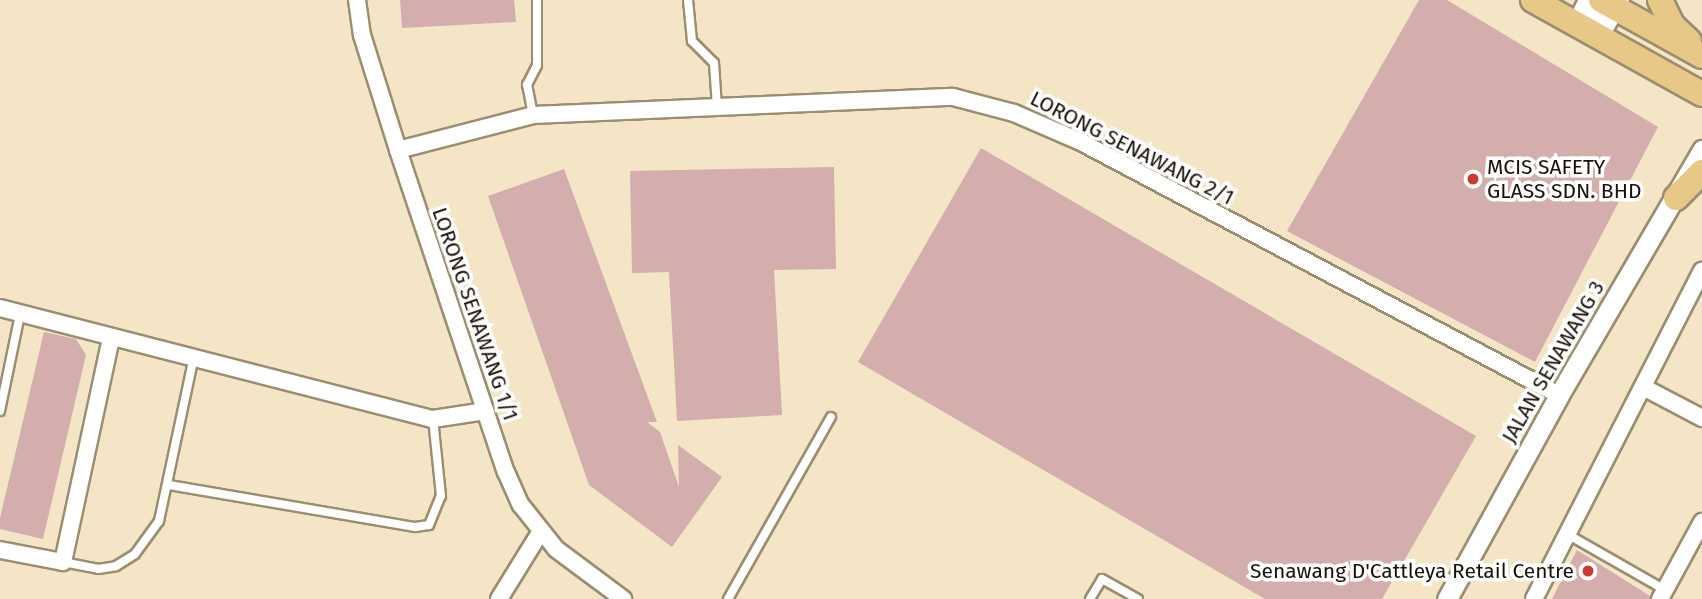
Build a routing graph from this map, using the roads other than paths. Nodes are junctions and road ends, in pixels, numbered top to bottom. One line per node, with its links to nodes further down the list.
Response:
1 (357, 0): 12 (street, LORONG SENAWANG 1/1)
2 (537, 0): 11 (lane)
3 (688, 0): 10 (lane)
4 (1533, 0): 7 (main road)
5 (1660, 0): 8 (main road)
6 (1605, 2): 7 (main road); 8 (main road)
7 (1588, 29): 9 (main road)
8 (1702, 54)
9 (1702, 94)
10 (717, 107): 11 (street, LORONG SENAWANG 2/1); 22 (street, LORONG SENAWANG 2/1)
11 (533, 115): 12 (street, LORONG SENAWANG 2/1)
12 (398, 150): 24 (street, LORONG SENAWANG 1/1)
13 (1702, 150): 15 (street, JALAN SENAWANG 3)
14 (1702, 172): 15 (main road)
15 (1676, 198): 22 (street, JALAN SENAWANG 3)
16 (1702, 271): 21 (street)
17 (0, 308): 18 (street)
18 (20, 314): 19 (street); 23 (lane)
19 (111, 338): 20 (street); 33 (street)
20 (194, 357): 27 (street); 28 (lane)
21 (1643, 387): 26 (street); 31 (street)
22 (1559, 395): 40 (street, JALAN SENAWANG 3)
23 (0, 411)
24 (485, 411): 27 (street); 30 (street, LORONG SENAWANG 1/1)
25 (831, 417): 37 (lane)
26 (1702, 418)
27 (433, 419): 28 (lane)
28 (169, 485): 33 (lane)
29 (1702, 522): 34 (street)
30 (541, 531): 35 (street); 36 (street, LORONG SENAWANG 1/1)
31 (1567, 534): 34 (lane); 41 (street)
32 (0, 550): 33 (street)
33 (62, 562)
34 (1662, 594)
35 (499, 599)
36 (622, 599)
37 (728, 599)
38 (1090, 599): 39 (lane)
39 (1138, 599)
40 (1447, 599)
41 (1534, 599)

